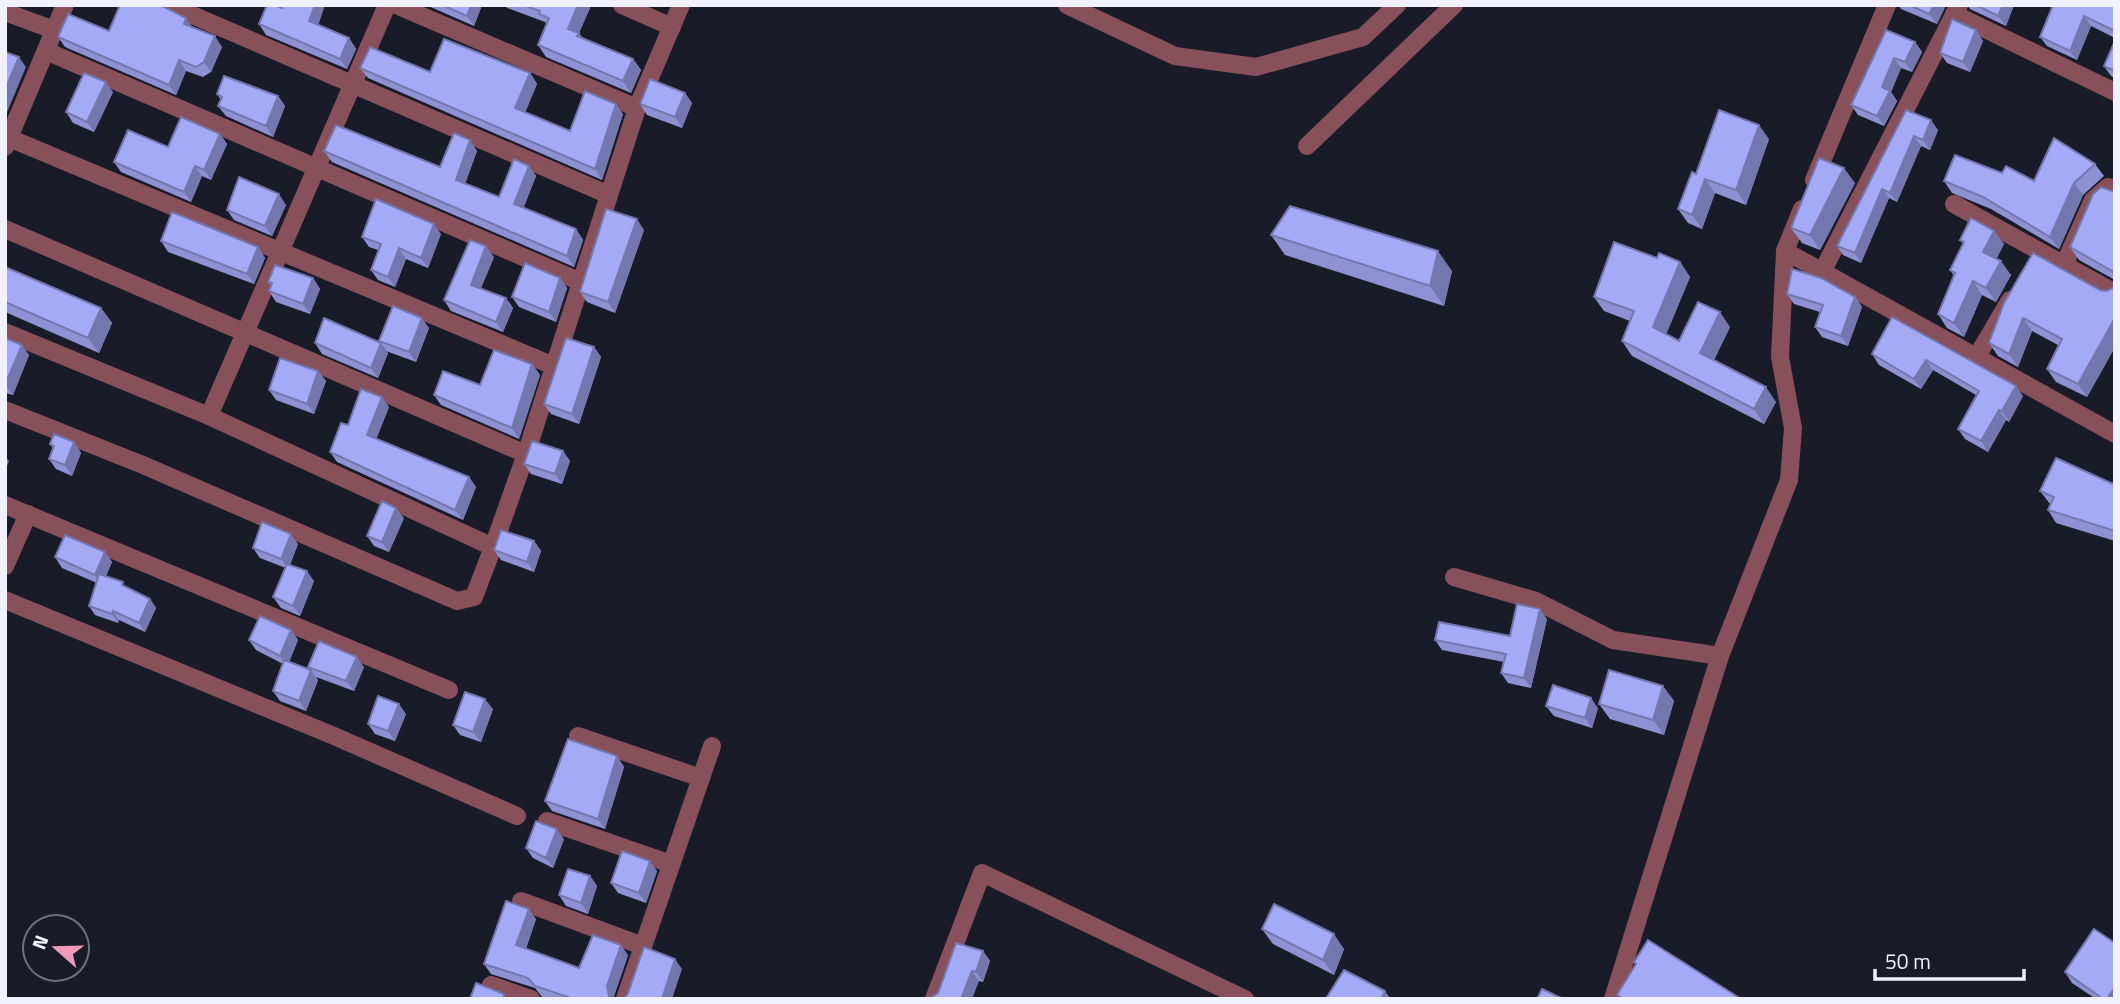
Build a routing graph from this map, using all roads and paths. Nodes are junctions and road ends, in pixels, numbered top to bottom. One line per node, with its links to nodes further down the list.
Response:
1 (65, 5): 14 (street)
2 (169, 5): 16 (street)
3 (387, 5): 16 (street)
4 (396, 5): 19 (street)
5 (622, 5): 13 (street)
6 (681, 5): 13 (street)
7 (1067, 5): 8 (street)
8 (1396, 5)
9 (1454, 5): 21 (street)
10 (1887, 5): 27 (street)
11 (1956, 10): 17 (street); 30 (street)
12 (5, 12): 14 (street)
13 (672, 27): 19 (street)
14 (54, 30): 15 (street)
15 (46, 51): 18 (street); 22 (street)
16 (353, 85): 22 (street); 24 (street)
17 (2115, 92)
18 (13, 105): 20 (street)
19 (637, 108): 24 (street)
20 (7, 142): 28 (street)
21 (1307, 146)
22 (317, 169): 28 (street); 31 (street)
23 (2115, 188): 29 (street)
24 (609, 195): 31 (street)
25 (1954, 204): 29 (street)
26 (5, 229): 35 (street)
27 (1785, 251): 30 (street); 48 (street)
28 (281, 252): 35 (street); 37 (street)
29 (2064, 265): 33 (street)
30 (1822, 272): 36 (street)
31 (581, 282): 37 (street)
32 (2017, 287): 36 (street)
33 (2115, 293)
34 (5, 332): 39 (street)
35 (245, 333): 39 (street); 41 (street)
36 (1976, 358): 40 (street)
37 (554, 366): 41 (street)
38 (5, 410): 44 (street)
39 (209, 416): 44 (street)
40 (2115, 434)
41 (526, 454): 44 (street)
42 (5, 505): 43 (street)
43 (28, 514): 45 (street); 49 (street)
44 (493, 547)
45 (5, 566)
46 (1454, 577): 48 (street)
47 (5, 600): 53 (street)
48 (1720, 656): 63 (street)
49 (449, 690)
50 (578, 736): 52 (street)
51 (712, 746): 52 (street)
52 (701, 778): 55 (street)
53 (517, 816)
54 (547, 821): 55 (street)
55 (671, 864): 57 (street)
56 (521, 901): 57 (street)
57 (643, 946): 60 (street)
58 (491, 985): 59 (street)
59 (531, 999)
60 (625, 999)
61 (934, 999): 62 (street)
62 (1245, 999)
63 (1613, 999)

